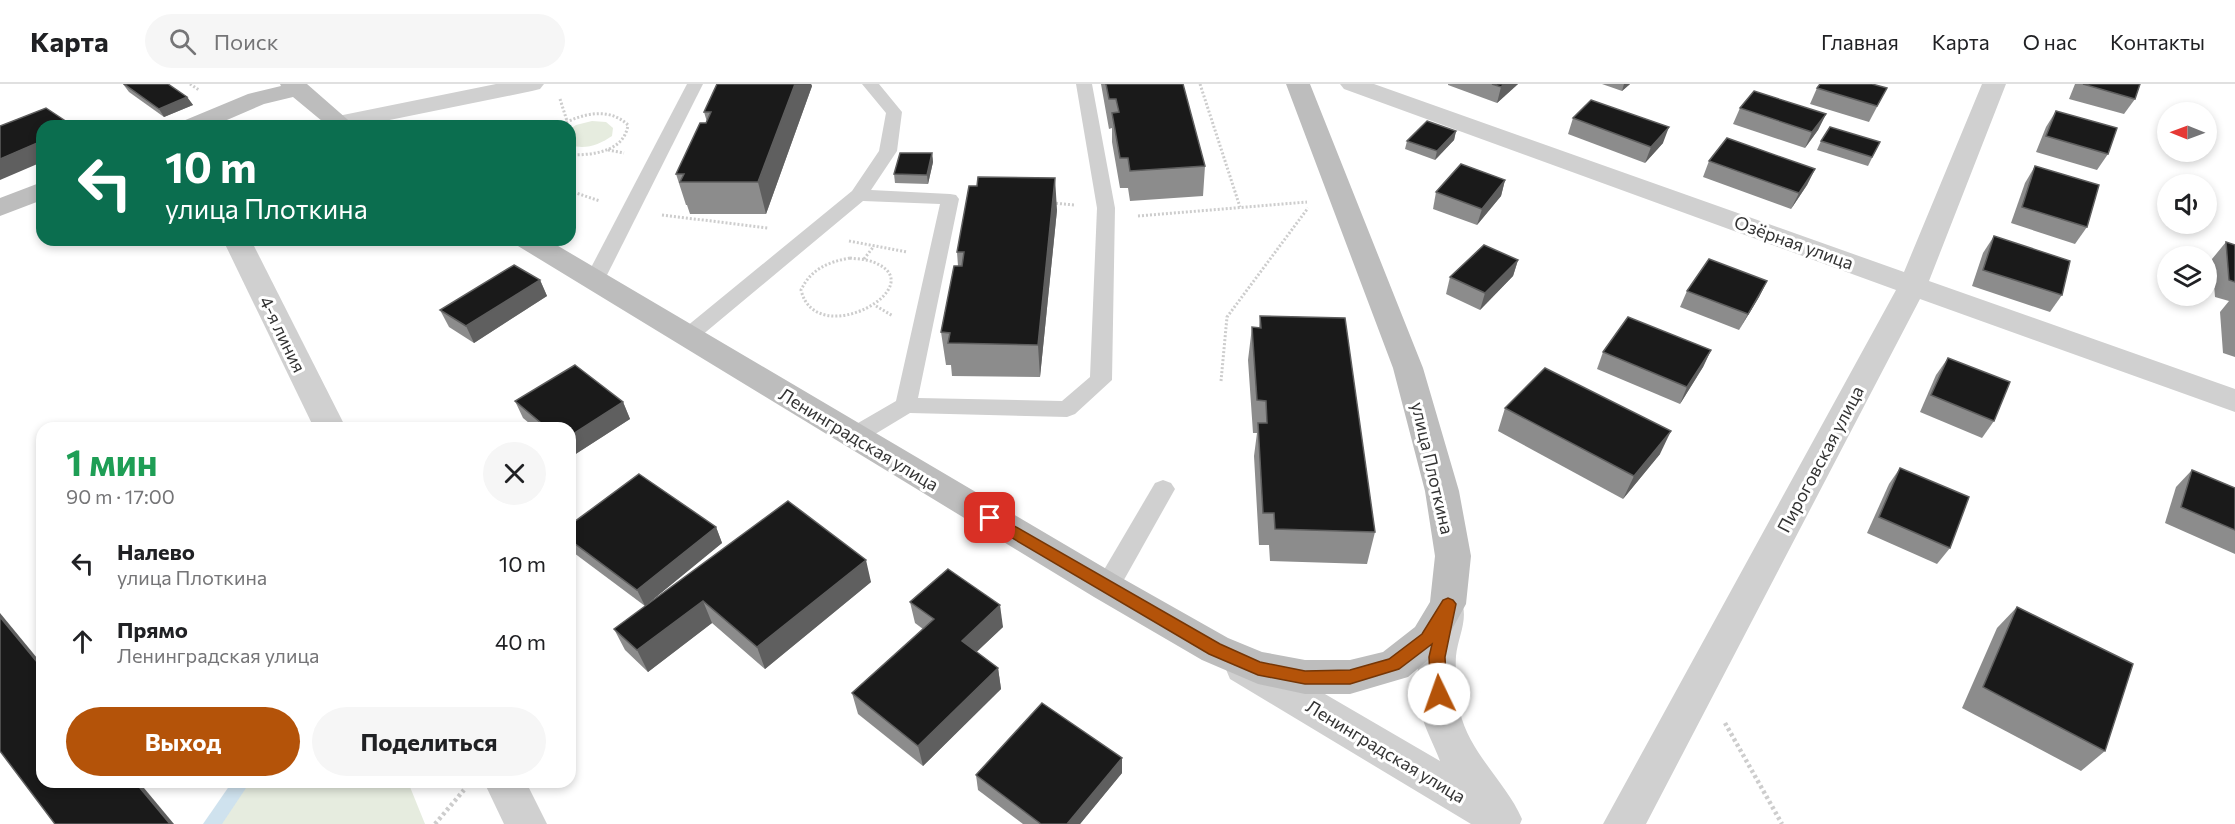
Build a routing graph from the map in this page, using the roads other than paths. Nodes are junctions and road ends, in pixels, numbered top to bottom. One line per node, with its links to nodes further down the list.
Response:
1 (532, 84): 11 (street)
2 (695, 84): 17 (lane)
3 (870, 84): 13 (lane)
4 (1084, 84): 21 (lane)
5 (1298, 84): 26 (street, улица Плоткина)
6 (1352, 84): 18 (street, Озёрная улица)
7 (1994, 84): 18 (street, Пироговская улица)
8 (300, 86): 9 (street); 10 (street)
9 (206, 120)
10 (337, 120)
11 (360, 120)
12 (36, 193): 14 (street)
13 (859, 195): 19 (lane); 21 (lane)
14 (0, 208)
15 (240, 246): 22 (street, 4-я линия)
16 (538, 246): 17 (street, Ленинградская улица)
17 (594, 281): 19 (street, Ленинградская улица)
18 (1913, 285): 20 (street, Озёрная улица); 31 (street, Пироговская улица)
19 (688, 336): 23 (street, Ленинградская улица)
20 (2235, 400)
21 (906, 405): 23 (lane)
22 (327, 422)
23 (854, 436): 25 (street, Ленинградская улица)
24 (1163, 489): 25 (lane)
25 (1107, 587): 27 (street, Ленинградская улица)
26 (1448, 604): 27 (street, улица Плоткина); 29 (street)
27 (1215, 649): 29 (street, Ленинградская улица)
28 (508, 788): 30 (street)
29 (1505, 822)
30 (526, 824)
31 (1624, 824)

